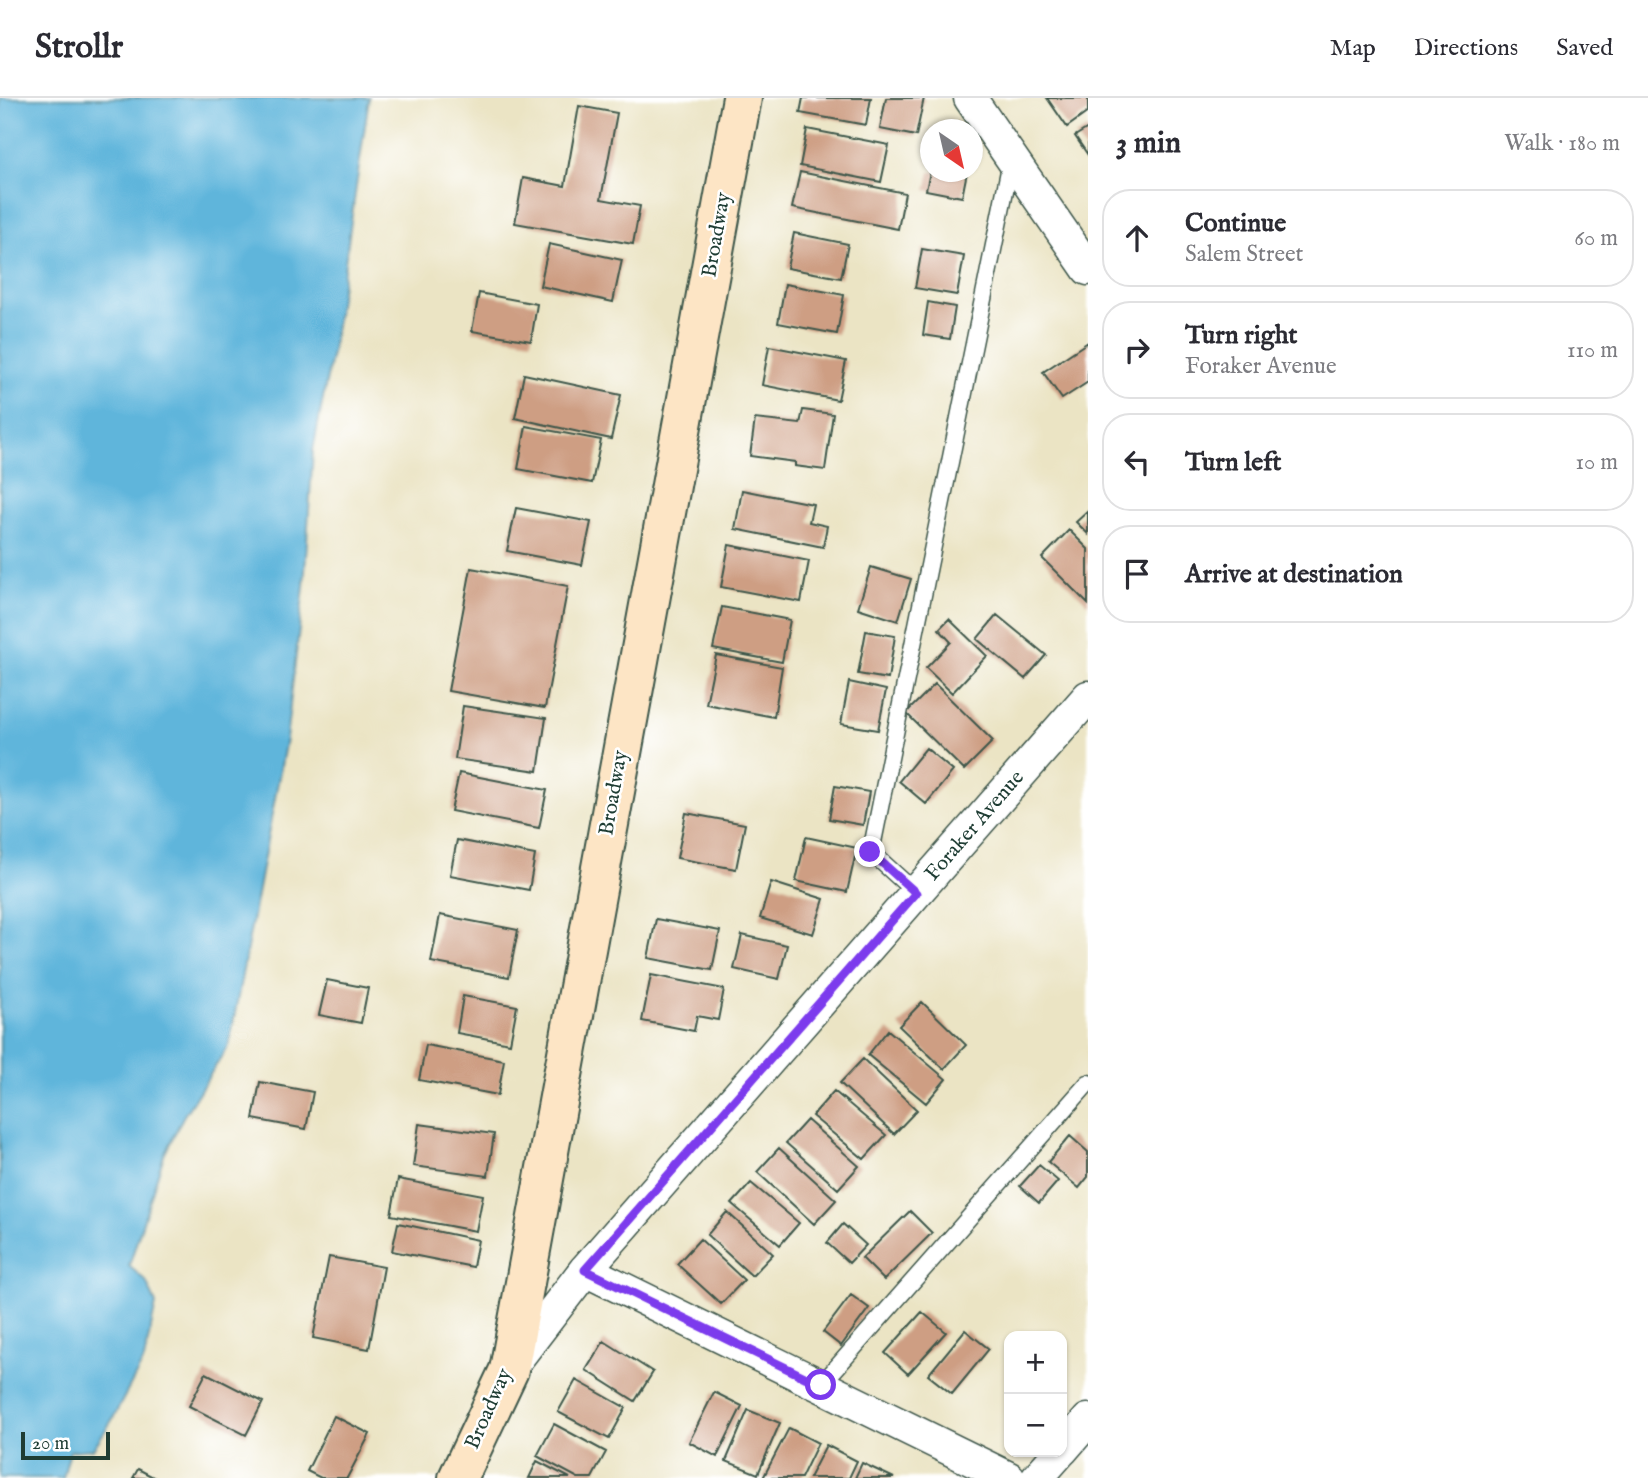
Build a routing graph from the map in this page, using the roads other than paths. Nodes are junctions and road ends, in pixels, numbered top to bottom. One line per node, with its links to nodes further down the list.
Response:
1 (742, 98): 9 (street, Broadway)
2 (970, 98): 3 (street)
3 (1011, 159): 4 (street); 6 (lane)
4 (1088, 268)
5 (1088, 697): 6 (street, Foraker Avenue)
6 (916, 893): 8 (street, Foraker Avenue)
7 (1088, 1083): 10 (lane)
8 (585, 1270): 9 (street, Foraker Avenue); 10 (street)
9 (509, 1370): 14 (street, Broadway)
10 (821, 1385): 15 (street)
11 (1088, 1420): 12 (street)
12 (1067, 1444)
13 (1056, 1457): 16 (street)
14 (458, 1478)
15 (1009, 1478)
16 (1037, 1478)

